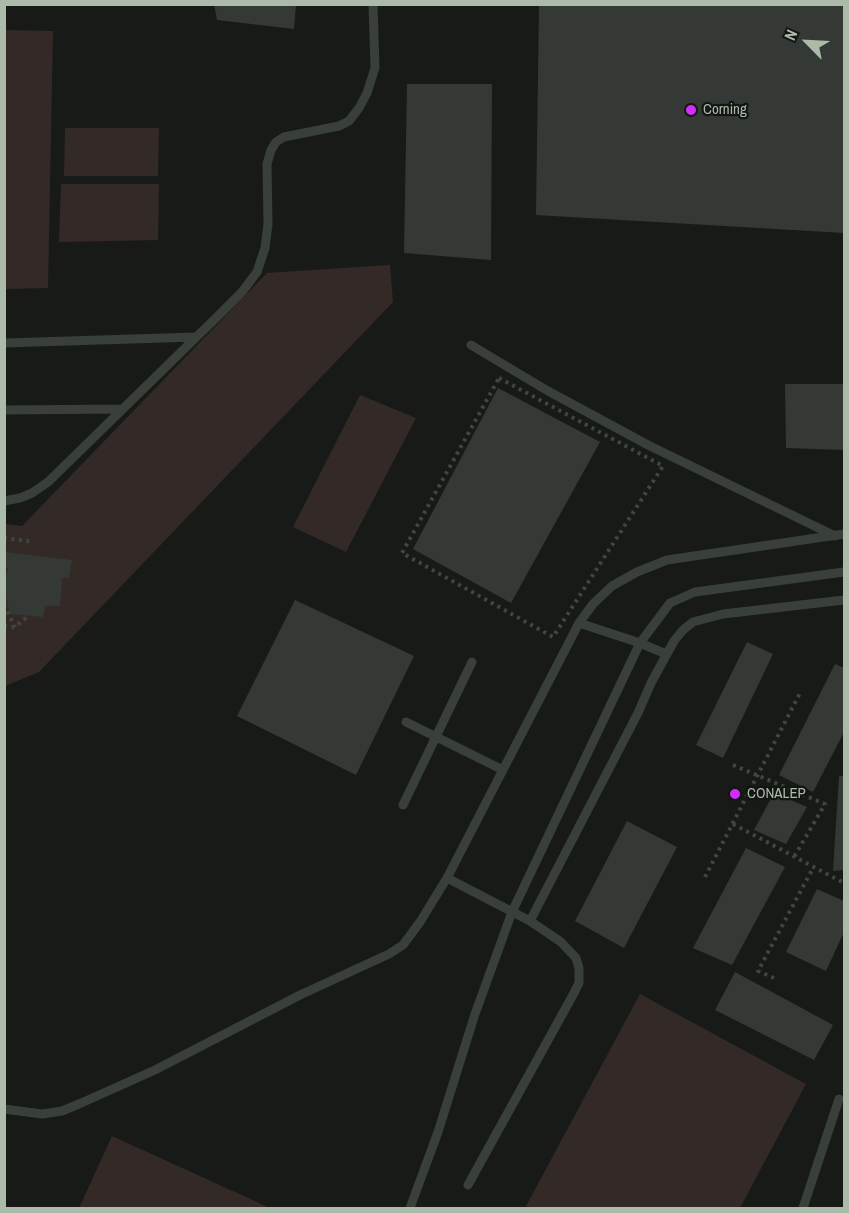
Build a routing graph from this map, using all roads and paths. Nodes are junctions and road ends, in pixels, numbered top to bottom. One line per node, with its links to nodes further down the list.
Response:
1 (373, 4): 2 (lane)
2 (196, 337): 3 (lane); 5 (lane)
3 (4, 343)
4 (471, 345): 8 (lane)
5 (123, 409): 6 (lane); 7 (lane)
6 (4, 410)
7 (4, 501)
8 (840, 535): 15 (lane)
9 (4, 538): 10 (path)
10 (29, 541)
11 (844, 572): 19 (lane)
12 (844, 600): 20 (lane)
13 (4, 605): 17 (path)
14 (27, 617): 17 (path)
15 (579, 623): 19 (lane); 26 (lane)
16 (4, 626): 17 (path)
17 (15, 627)
18 (553, 637): 18 (path)
19 (640, 643): 20 (lane); 35 (lane)
20 (666, 654): 36 (lane)
21 (472, 662): 24 (lane)
22 (800, 693): 27 (path)
23 (406, 722): 24 (lane)
24 (436, 737): 26 (lane); 28 (lane)
25 (733, 765): 27 (path)
26 (503, 770): 33 (lane)
27 (757, 776): 29 (path); 30 (path)
28 (404, 805)
29 (733, 824): 30 (path); 32 (path)
30 (794, 857): 31 (path)
31 (813, 868): 34 (path); 37 (path)
32 (705, 877)
33 (447, 878): 35 (lane); 39 (lane)
34 (844, 883)
35 (512, 912): 36 (lane); 41 (lane)
36 (530, 921): 40 (lane)
37 (774, 978)
38 (839, 1099): 42 (lane)
39 (4, 1109)
40 (468, 1185)
41 (410, 1209)
42 (803, 1209)

